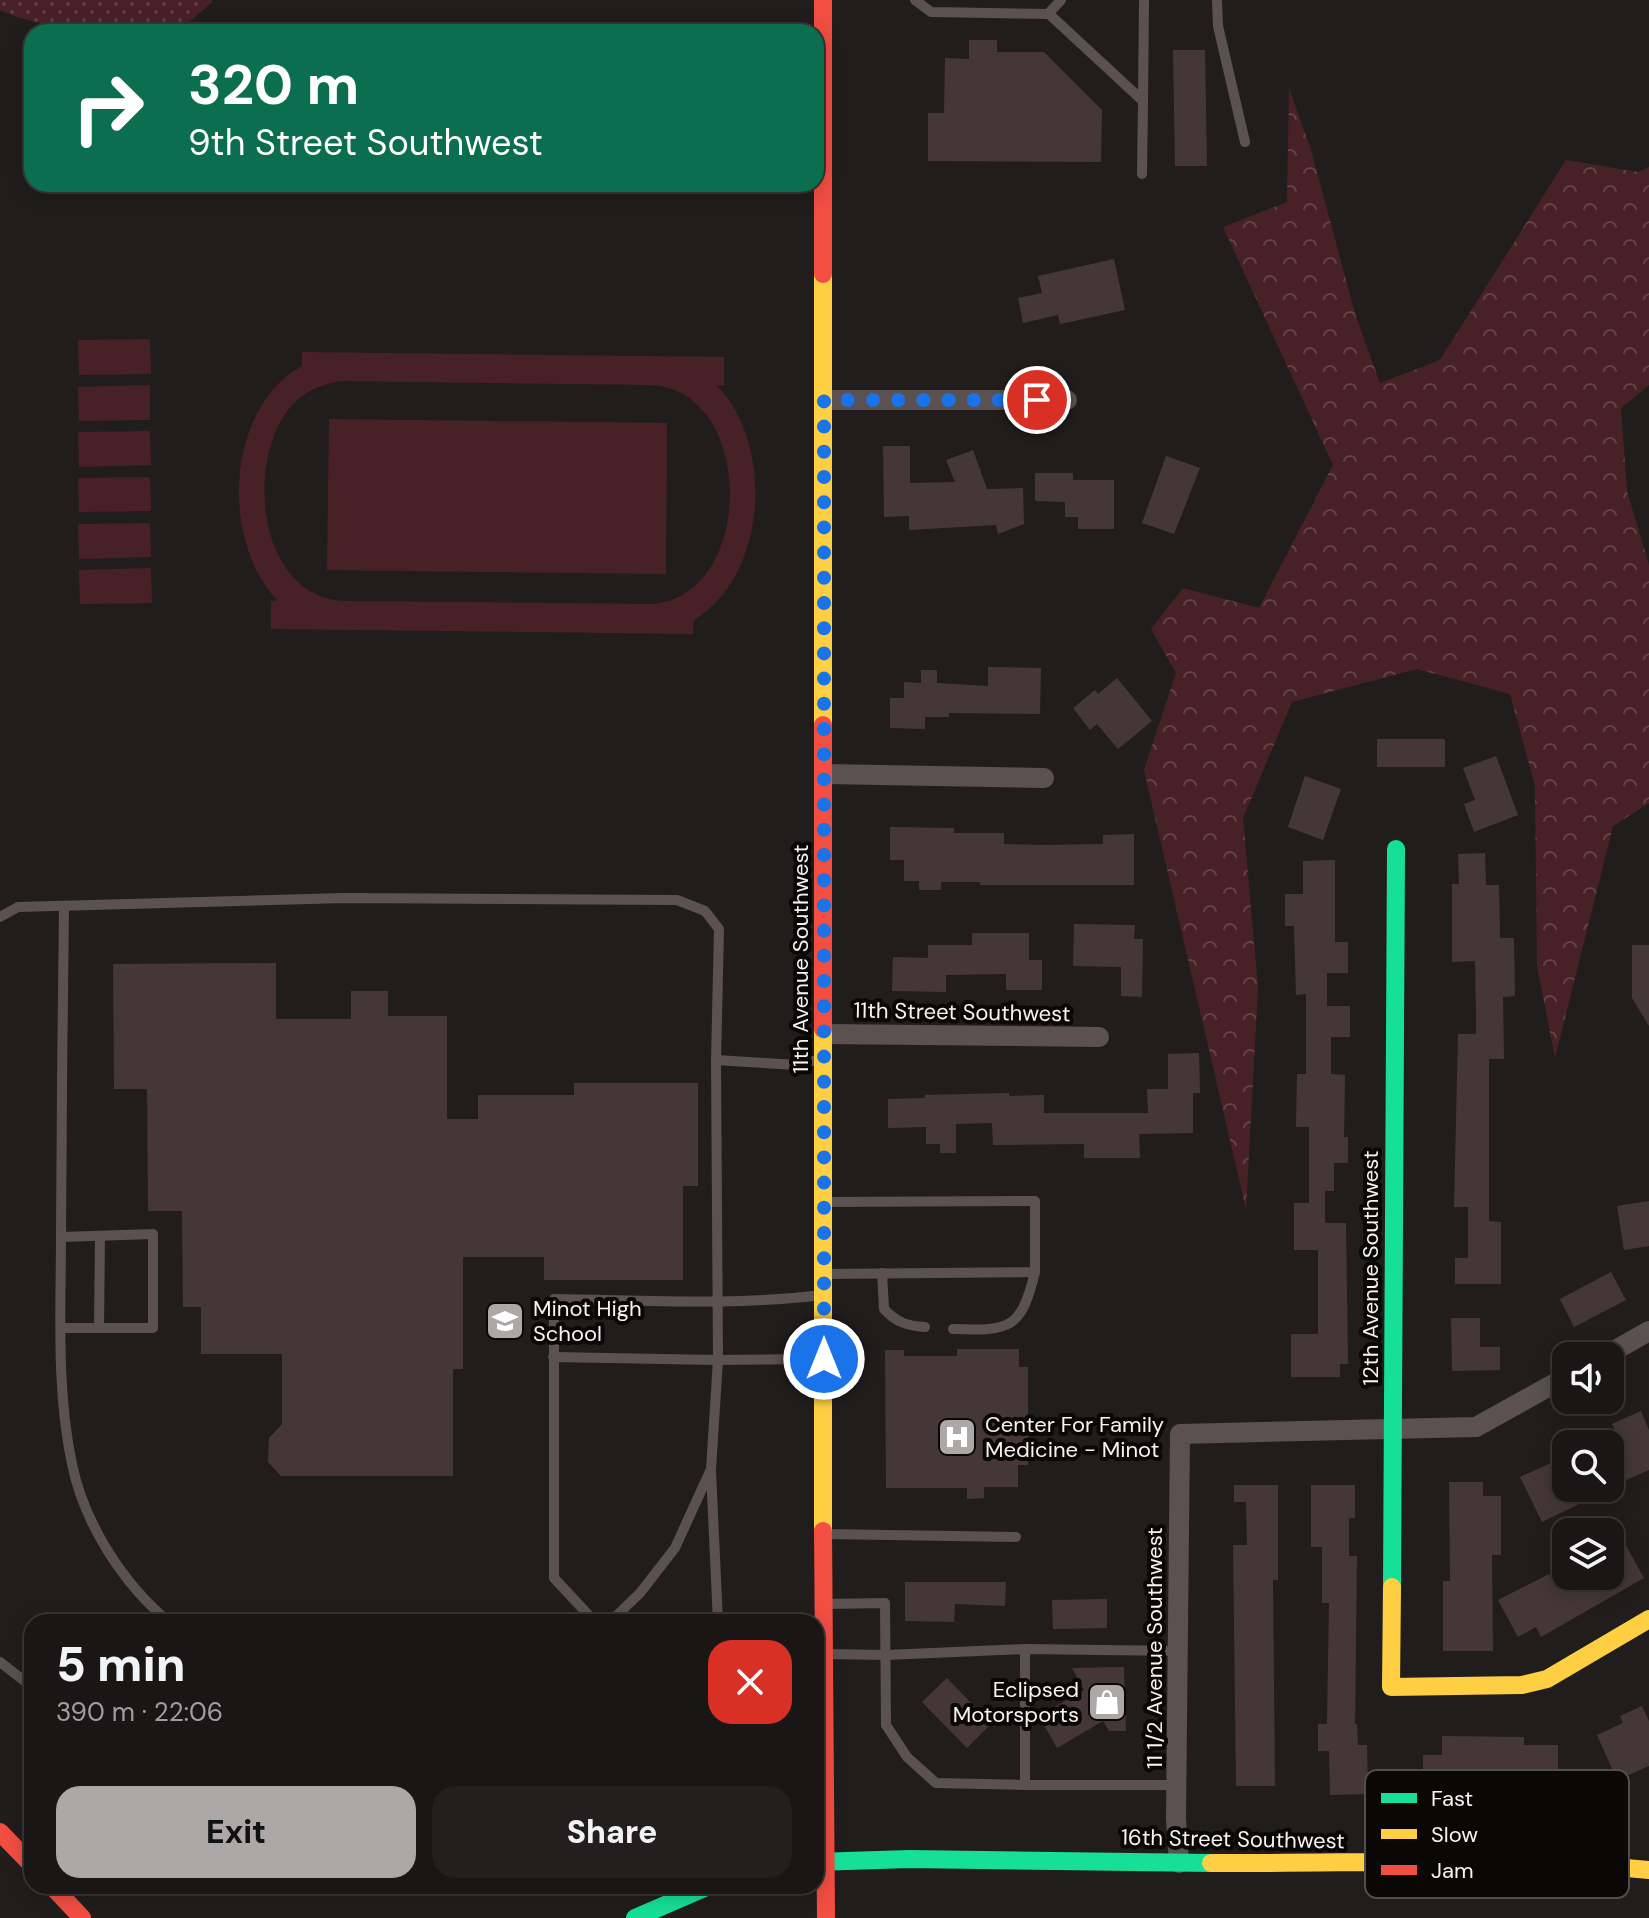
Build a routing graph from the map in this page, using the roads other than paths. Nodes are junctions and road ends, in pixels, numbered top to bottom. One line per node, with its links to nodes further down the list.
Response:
1 (823, 0): 7 (street, 11th Avenue Southwest)
2 (915, 0): 6 (lane)
3 (1061, 0): 6 (lane)
4 (1144, 0): 8 (lane)
5 (1217, 0): 9 (lane)
6 (1048, 14): 8 (lane)
7 (823, 24)
8 (1143, 101): 10 (lane)
9 (1245, 142)
10 (1142, 174)
11 (823, 192): 12 (street, 11th Avenue Southwest)
12 (824, 400): 13 (street); 14 (street, 11th Avenue Southwest)
13 (1067, 400)
14 (825, 774): 15 (street); 19 (street, 11th Avenue Southwest)
15 (1044, 778)
16 (1396, 849): 41 (street, 12th Avenue Southwest)
17 (64, 906): 18 (lane); 22 (lane); 25 (lane)
18 (0, 917)
19 (824, 1034): 20 (street, 11th Street Southwest); 21 (street, 11th Avenue Southwest)
20 (1099, 1037)
21 (823, 1058): 22 (lane); 23 (street, 11th Avenue Southwest)
22 (716, 1060): 30 (lane)
23 (823, 1202): 26 (lane); 28 (street, 11th Avenue Southwest)
24 (100, 1236): 25 (lane); 31 (lane); 31 (lane)
25 (61, 1237): 33 (lane)
26 (1035, 1272): 27 (lane); 34 (lane)
27 (882, 1273): 28 (lane); 32 (lane)
28 (824, 1274): 29 (street, 11th Avenue Southwest)
29 (824, 1295): 30 (lane); 38 (street, 11th Avenue Southwest)
30 (717, 1301): 37 (lane); 39 (lane)
31 (99, 1327): 33 (lane)
32 (925, 1327)
33 (61, 1328): 46 (lane)
34 (953, 1329)
35 (1649, 1331): 36 (street)
36 (1624, 1345)
37 (553, 1357): 39 (lane); 47 (lane)
38 (824, 1359): 39 (lane); 43 (street, 11th Avenue Southwest)
39 (718, 1360): 42 (lane)
40 (1552, 1385): 41 (street)
41 (1393, 1429): 50 (street, 12th Avenue Southwest); 52 (street, 11 1/2 Avenue Southwest)
42 (711, 1469): 48 (lane); 49 (lane)
43 (823, 1534): 44 (lane); 45 (street, 11th Avenue Southwest)
44 (1016, 1537)
45 (825, 1604): 53 (street, 11th Avenue Southwest); 54 (lane)
46 (159, 1614)
47 (588, 1614)
48 (618, 1614)
49 (718, 1614)
50 (1649, 1619)
51 (1025, 1649): 52 (lane); 54 (lane); 58 (lane)
52 (1178, 1651): 59 (street, 11 1/2 Avenue Southwest)
53 (826, 1654): 54 (lane); 57 (street, 11th Avenue Southwest)
54 (886, 1655): 58 (lane)
55 (0, 1662): 56 (lane)
56 (24, 1681)
57 (824, 1758)
58 (1025, 1785): 59 (lane)
59 (1177, 1785): 63 (street, 11 1/2 Avenue Southwest)
60 (0, 1832): 61 (street)
61 (24, 1857)
62 (824, 1861): 63 (street, 16th Street Southwest)
63 (1179, 1863): 64 (street, 16th Street Southwest)
64 (1365, 1864)
65 (1629, 1868): 66 (street, 16th Street Southwest)
66 (1649, 1870)
67 (824, 1890): 72 (street, 11th Avenue Southwest)
68 (60, 1894): 70 (street)
69 (690, 1894): 71 (street)
70 (82, 1918)
71 (635, 1918)
72 (826, 1918)

